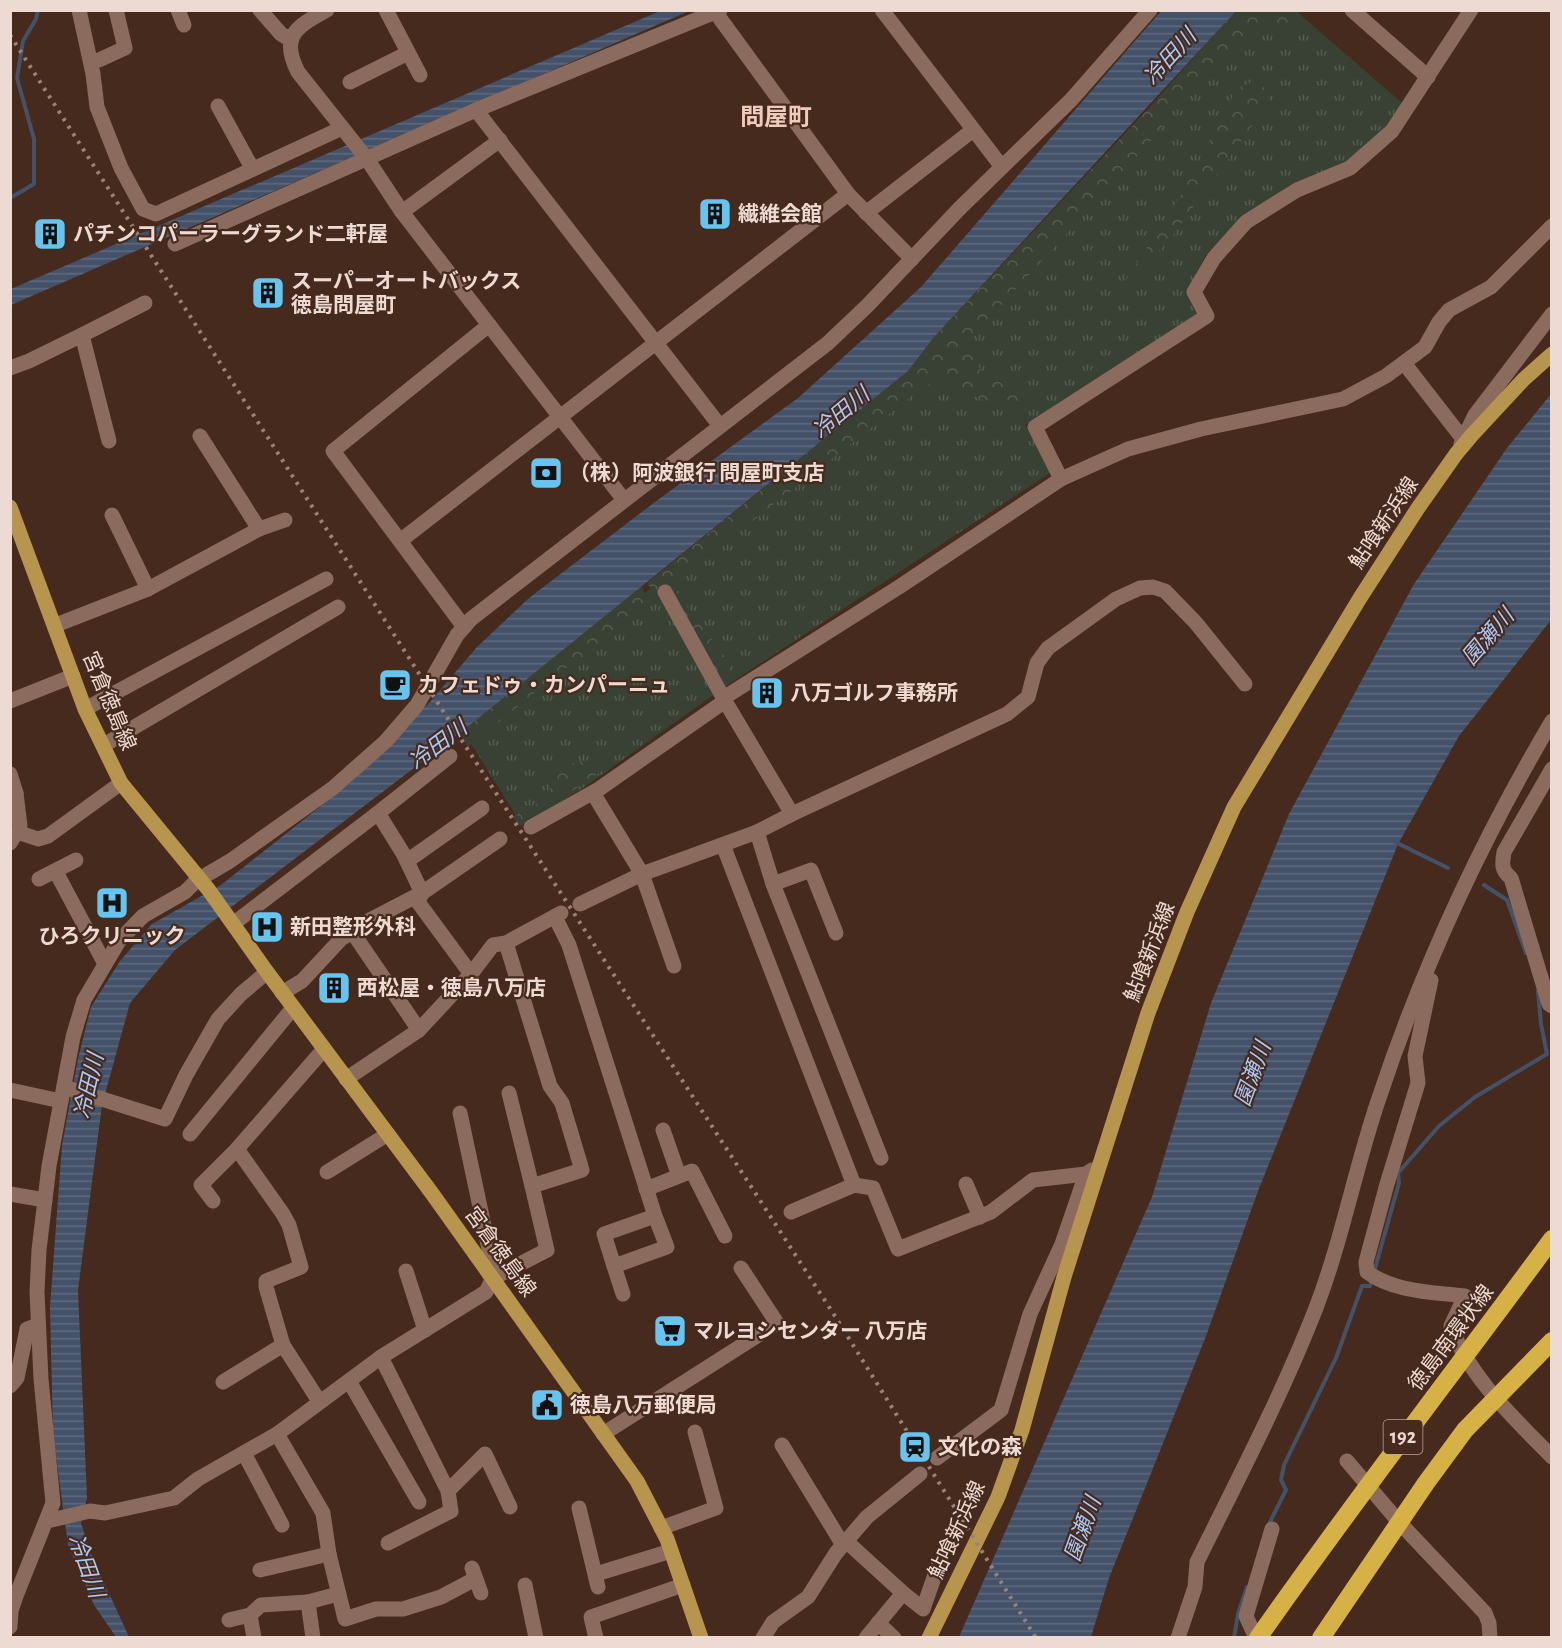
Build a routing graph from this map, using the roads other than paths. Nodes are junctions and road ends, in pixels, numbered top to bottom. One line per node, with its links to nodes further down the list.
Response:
1 (78, 10): 26 (street)
2 (116, 10): 15 (street)
3 (178, 10): 12 (street)
4 (260, 10): 13 (street)
5 (327, 10): 13 (street)
6 (386, 10): 14 (street)
7 (882, 10): 22 (street)
8 (1150, 10): 25 (street)
9 (1352, 10): 17 (street)
10 (1472, 10): 17 (street)
11 (718, 12): 20 (street); 27 (street)
12 (184, 25)
13 (291, 40): 21 (street)
14 (408, 52): 16 (street); 18 (street)
15 (99, 60)
16 (420, 75)
17 (1428, 77): 47 (street)
18 (350, 82)
19 (218, 106): 26 (street)
20 (476, 110): 23 (street); 24 (street)
21 (342, 128): 24 (street); 26 (street)
22 (973, 130): 25 (street); 29 (street)
23 (500, 140): 28 (street); 37 (street)
24 (367, 159): 28 (street); 31 (street)
25 (1002, 167): 32 (street)
26 (252, 168)
27 (848, 194): 29 (street); 37 (street)
28 (402, 212): 35 (street)
29 (866, 213): 32 (street)
30 (1551, 226): 39 (street)
31 (175, 244)
32 (912, 259): 42 (street)
33 (145, 303): 36 (street)
34 (1551, 314): 44 (street)
35 (489, 325): 41 (street); 53 (street)
36 (82, 335): 40 (street); 45 (street)
37 (655, 342): 41 (street); 42 (street)
38 (1551, 354): 46 (main road, 鮎喰新浜線)
39 (1404, 363): 44 (street); 47 (street)
40 (10, 368)
41 (560, 416): 48 (street); 53 (street)
42 (720, 426): 48 (street)
43 (200, 436): 52 (street)
44 (1463, 439): 46 (street)
45 (110, 441)
46 (1456, 454): 114 (main road, 鮎喰新浜線)
47 (1061, 479): 62 (street)
48 (624, 500): 59 (street)
49 (11, 509): 58 (main road, 宮倉徳島線)
50 (112, 515): 55 (street)
51 (285, 519): 52 (street)
52 (259, 529): 55 (street)
53 (400, 541): 59 (street)
54 (326, 579): 64 (street)
55 (148, 589): 58 (street)
56 (665, 592): 62 (street)
57 (338, 607): 66 (street)
58 (56, 625): 60 (main road, 宮倉徳島線)
59 (464, 627): 87 (street)
60 (73, 676): 63 (street); 64 (main road, 宮倉徳島線)
61 (1245, 684): 75 (street)
62 (725, 699): 72 (street); 75 (street)
63 (10, 700)
64 (86, 709): 66 (main road, 宮倉徳島線)
65 (1551, 721): 95 (street)
66 (104, 744): 70 (main road, 宮倉徳島線)
67 (450, 756): 74 (street)
68 (1551, 769): 100 (street)
69 (10, 774): 71 (street)
70 (121, 783): 78 (street); 87 (main road, 宮倉徳島線)
71 (13, 793): 78 (street)
72 (593, 793): 76 (street); 84 (street)
73 (482, 808): 82 (street)
74 (378, 813): 82 (street); 90 (street)
75 (792, 814): 77 (street)
76 (531, 827)
77 (757, 832): 80 (street); 86 (street)
78 (14, 838)
79 (500, 839): 88 (street)
80 (723, 845): 84 (street); 119 (street)
81 (76, 860): 83 (street)
82 (407, 861): 88 (street)
83 (56, 872): 85 (street); 94 (street)
84 (642, 874): 89 (street); 96 (street)
85 (39, 879)
86 (773, 884): 92 (street); 113 (street)
87 (203, 885): 90 (main road, 宮倉徳島線); 94 (street)
88 (422, 893): 91 (street); 98 (street)
89 (580, 904)
90 (229, 919): 97 (main road, 宮倉徳島線)
91 (353, 933): 99 (street); 102 (street)
92 (836, 933)
93 (506, 942): 98 (street); 120 (street); 121 (street)
94 (105, 964): 107 (street)
95 (1430, 964): 140 (street); 192 (street)
96 (674, 966)
97 (267, 972): 99 (main road, 宮倉徳島線); 107 (street)
98 (471, 975): 102 (street)
99 (282, 993): 101 (main road, 宮倉徳島線)
100 (1551, 1006)
101 (293, 1008): 103 (main road, 宮倉徳島線); 110 (street)
102 (419, 1030): 104 (street)
103 (324, 1049): 104 (main road, 宮倉徳島線); 112 (street)
104 (346, 1079): 111 (main road, 宮倉徳島線)
105 (10, 1090): 107 (street)
106 (509, 1093): 120 (street)
107 (63, 1094): 123 (street)
108 (460, 1113): 133 (street)
109 (663, 1130): 117 (street)
110 (190, 1134)
111 (387, 1134): 115 (street); 133 (main road, 宮倉徳島線)
112 (237, 1149): 124 (street); 138 (street)
113 (881, 1158)
114 (1099, 1165): 116 (street); 191 (main road, 鮎喰新浜線)
115 (327, 1172)
116 (1086, 1174): 127 (street); 152 (street)
117 (680, 1176): 121 (street); 128 (street)
118 (966, 1184): 127 (street)
119 (854, 1185): 125 (street); 127 (street)
120 (532, 1186): 133 (street)
121 (646, 1189): 126 (street)
122 (10, 1194): 123 (street)
123 (45, 1200): 135 (street)
124 (213, 1201)
125 (791, 1212)
126 (655, 1216): 130 (street); 130 (street)
127 (980, 1217)
128 (725, 1236)
129 (1551, 1239): 140 (highway, 徳島南環状線 / 192)
130 (614, 1266): 134 (street)
131 (741, 1268): 148 (street)
132 (406, 1271): 136 (street)
133 (491, 1276): 136 (street); 148 (main road, 宮倉徳島線)
134 (623, 1294)
135 (38, 1325): 143 (street); 160 (street)
136 (425, 1330): 139 (street)
137 (1551, 1341): 144 (highway, 192)
138 (283, 1345): 142 (street); 145 (street)
139 (381, 1357): 141 (street); 156 (street)
140 (1466, 1357): 144 (street); 155 (highway, 徳島南環状線 / 192)
141 (349, 1381): 145 (street); 157 (street)
142 (222, 1382)
143 (10, 1386)
144 (1496, 1398): 151 (street); 161 (highway, 192)
145 (319, 1401): 147 (street)
146 (695, 1432): 163 (street)
147 (277, 1434): 150 (street); 168 (street)
148 (603, 1434): 163 (main road, 宮倉徳島線)
149 (782, 1445): 166 (street)
150 (244, 1453): 160 (street); 162 (street)
151 (1551, 1457)
152 (937, 1458)
153 (1347, 1461): 155 (street)
154 (920, 1474): 166 (street)
155 (1367, 1484): 161 (street); 193 (highway, 徳島南環状線 / 192)
156 (448, 1491): 158 (street); 165 (street)
157 (418, 1502)
158 (510, 1507)
159 (579, 1508): 167 (street)
160 (47, 1521): 171 (street)
161 (1400, 1522): 194 (highway, 192); 195 (street)
162 (282, 1526)
163 (662, 1528): 167 (main road, 宮倉徳島線)
164 (1272, 1529): 193 (street)
165 (387, 1543)
166 (844, 1543): 175 (street); 188 (street)
167 (671, 1551): 174 (main road, 宮倉徳島線)
168 (329, 1554): 170 (street); 176 (street)
169 (938, 1566): 175 (street)
170 (260, 1570)
171 (15, 1579): 181 (street)
172 (476, 1580): 176 (street)
173 (525, 1586): 185 (street)
174 (683, 1586): 186 (street); 187 (main road, 宮倉徳島線)
175 (903, 1593): 180 (street)
176 (339, 1594): 177 (street)
177 (308, 1602): 178 (street); 184 (street)
178 (250, 1615): 179 (street); 183 (street)
179 (229, 1620)
180 (878, 1623): 189 (street); 190 (street)
181 (10, 1628): 182 (street)
182 (15, 1638)
183 (254, 1638)
184 (313, 1638)
185 (536, 1638)
186 (596, 1638)
187 (700, 1638)
188 (763, 1638)
189 (866, 1638)
190 (894, 1638)
191 (929, 1638)
192 (1178, 1638)
193 (1257, 1638)
194 (1322, 1638)
195 (1490, 1638)

